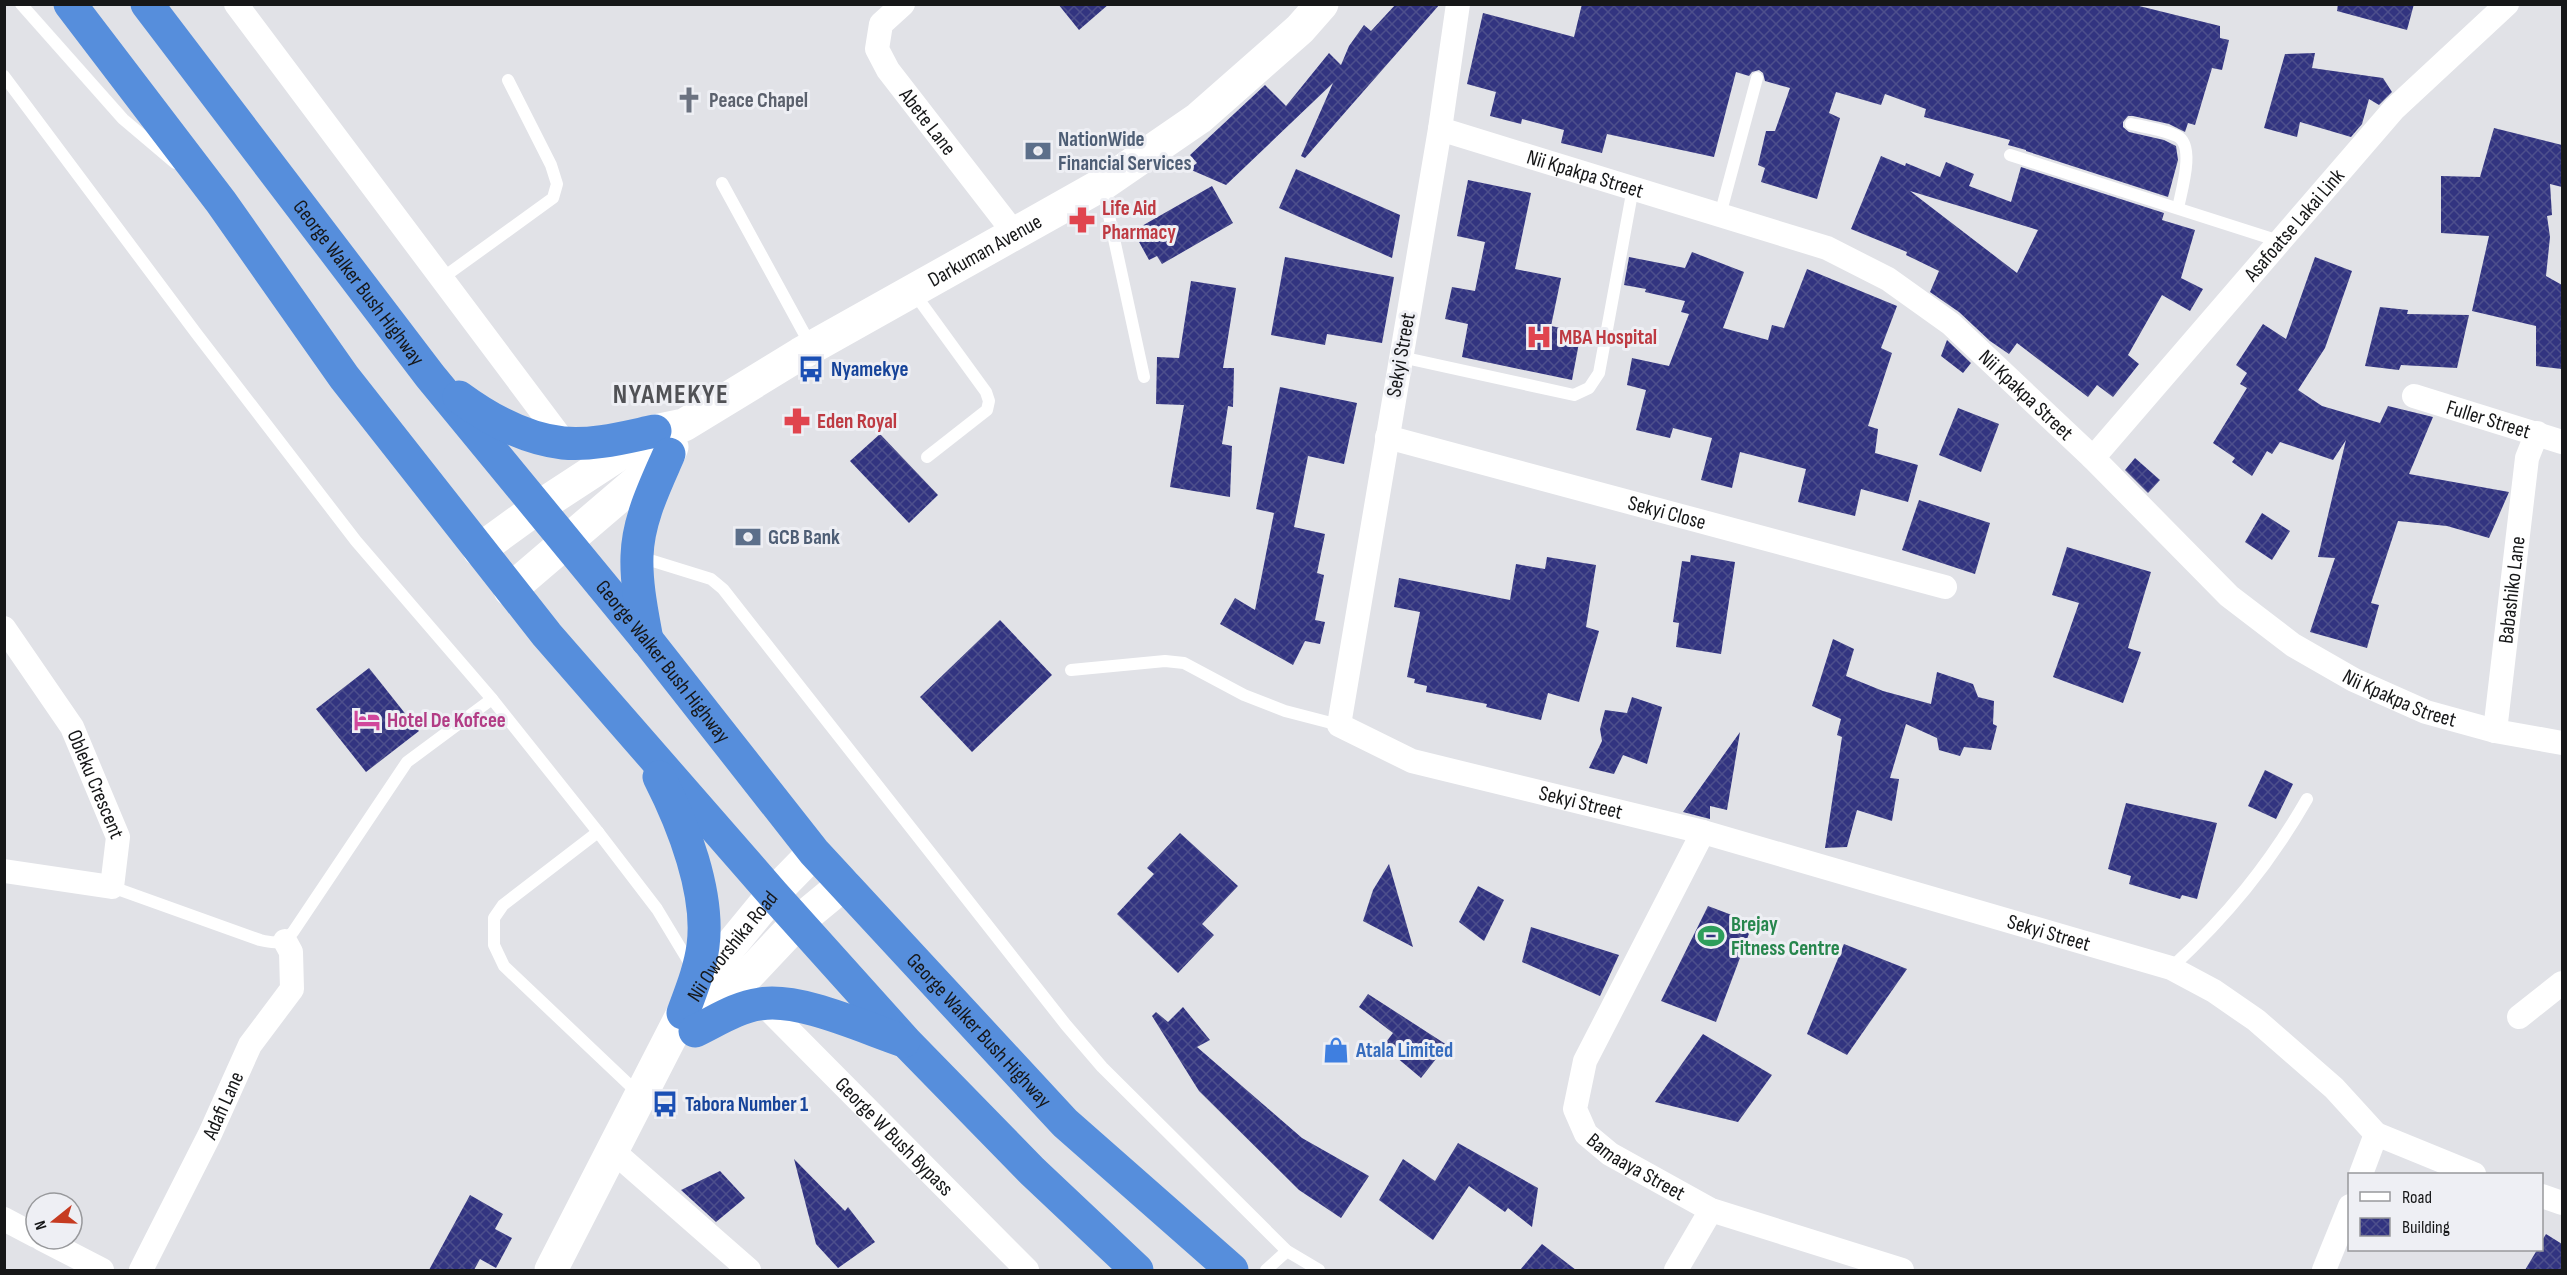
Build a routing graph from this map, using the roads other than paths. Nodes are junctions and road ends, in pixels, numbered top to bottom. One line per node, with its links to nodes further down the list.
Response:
1 (21, 4): 18 (lane)
2 (69, 4): 18 (highway)
3 (147, 4): 27 (highway, George Walker Bush Highway)
4 (236, 4): 23 (street)
5 (903, 4): 21 (street, Abete Lane)
6 (1322, 4): 16 (street, Darkuman Avenue)
7 (1458, 4): 13 (street, Sekyi Street)
8 (2507, 4): 22 (street, Asafoatse Lakai Link)
9 (4, 75): 46 (lane)
10 (1757, 78): 20 (lane)
11 (508, 80): 23 (lane)
12 (2131, 124): 19 (lane)
13 (1440, 129): 17 (street, Nii Kpakpa Street); 26 (street, Sekyi Street)
14 (2010, 155): 19 (lane)
15 (722, 183): 25 (lane)
16 (1102, 184): 21 (street, Darkuman Avenue); 28 (lane)
17 (1633, 188): 20 (street, Nii Kpakpa Street); 26 (lane)
18 (220, 202): 39 (highway)
19 (2178, 208): 22 (lane)
20 (1720, 215): 36 (street, Nii Kpakpa Street)
21 (1015, 234): 24 (street, Darkuman Avenue)
22 (2279, 241): 36 (street, Asafoatse Lakai Link)
23 (441, 279): 34 (street)
24 (913, 292): 25 (street, Darkuman Avenue); 35 (lane)
25 (812, 347): 31 (street, Darkuman Avenue)
26 (1401, 357): 30 (street, Sekyi Street)
27 (430, 376): 34 (highway); 37 (highway, George Walker Bush Highway)
28 (1144, 377)
29 (2414, 396): 32 (street, Fuller Street)
30 (1387, 436): 41 (street, Sekyi Close); 47 (street, Sekyi Street)
31 (669, 437): 34 (highway); 37 (street, Darkuman Avenue); 38 (street, Darkuman Avenue); 40 (highway)
32 (2533, 441): 33 (street, Fuller Street); 48 (street, Babashiko Lane)
33 (2562, 442)
34 (565, 443)
35 (927, 458)
36 (2092, 458): 48 (street, Nii Kpakpa Street)
37 (537, 508): 38 (highway, George Walker Bush Highway); 39 (street, Darkuman Avenue)
38 (566, 542): 42 (street, Darkuman Avenue); 44 (highway, George Walker Bush Highway)
39 (479, 550): 42 (highway)
40 (637, 556): 44 (highway); 80 (lane)
41 (1945, 586)
42 (510, 590): 49 (highway)
43 (4, 628): 57 (street, Obleku Crescent)
44 (648, 641): 54 (highway, George Walker Bush Highway)
45 (1071, 670): 47 (lane)
46 (492, 699): 52 (lane); 60 (lane)
47 (1339, 725): 53 (street, Sekyi Street)
48 (2495, 731): 50 (street, Nii Kpakpa Street)
49 (642, 743): 58 (highway); 62 (highway)
50 (2562, 743)
51 (2307, 799): 61 (lane)
52 (598, 832): 62 (lane); 68 (lane)
53 (1703, 832): 61 (street, Sekyi Street); 76 (street, Bamaaya Street)
54 (814, 852): 56 (highway, George Walker Bush Highway); 58 (street, Nii Oworshika Road)
55 (4, 872): 57 (street)
56 (844, 884): 59 (street, Nii Oworshika Road); 87 (highway, George Walker Bush Highway)
57 (112, 887): 60 (lane)
58 (773, 894): 59 (highway); 66 (street, Nii Oworshika Road)
59 (798, 922): 66 (street, Nii Oworshika Road); 67 (highway)
60 (285, 941): 82 (street, Adafi Lane)
61 (2171, 968): 69 (street, Sekyi Street)
62 (697, 975): 66 (highway)
63 (2562, 983): 65 (street)
64 (762, 1003): 66 (highway); 67 (highway); 85 (street, George W Bush Bypass)
65 (2519, 1017)
66 (689, 1022): 68 (street, Nii Oworshika Road)
67 (906, 1042): 86 (highway)
68 (640, 1095): 70 (street, Nii Oworshika Road)
69 (2376, 1134): 71 (street); 72 (street, Sekyi Street)
70 (612, 1150): 83 (street, Nii Oworshika Road); 84 (street)
71 (2361, 1173)
72 (2472, 1173)
73 (2543, 1197): 74 (street)
74 (2562, 1203)
75 (2348, 1209): 92 (street)
76 (1711, 1210): 90 (street); 91 (street, Bamaaya Street)
77 (4, 1219): 78 (street)
78 (24, 1230)
79 (65, 1251): 81 (street)
80 (1287, 1251): 88 (lane); 89 (lane)
81 (102, 1270)
82 (141, 1270)
83 (551, 1270)
84 (749, 1270)
85 (1027, 1270)
86 (1137, 1270)
87 (1232, 1270)
88 (1266, 1270)
89 (1319, 1270)
90 (1676, 1270)
91 (1902, 1270)
92 (2324, 1270)

